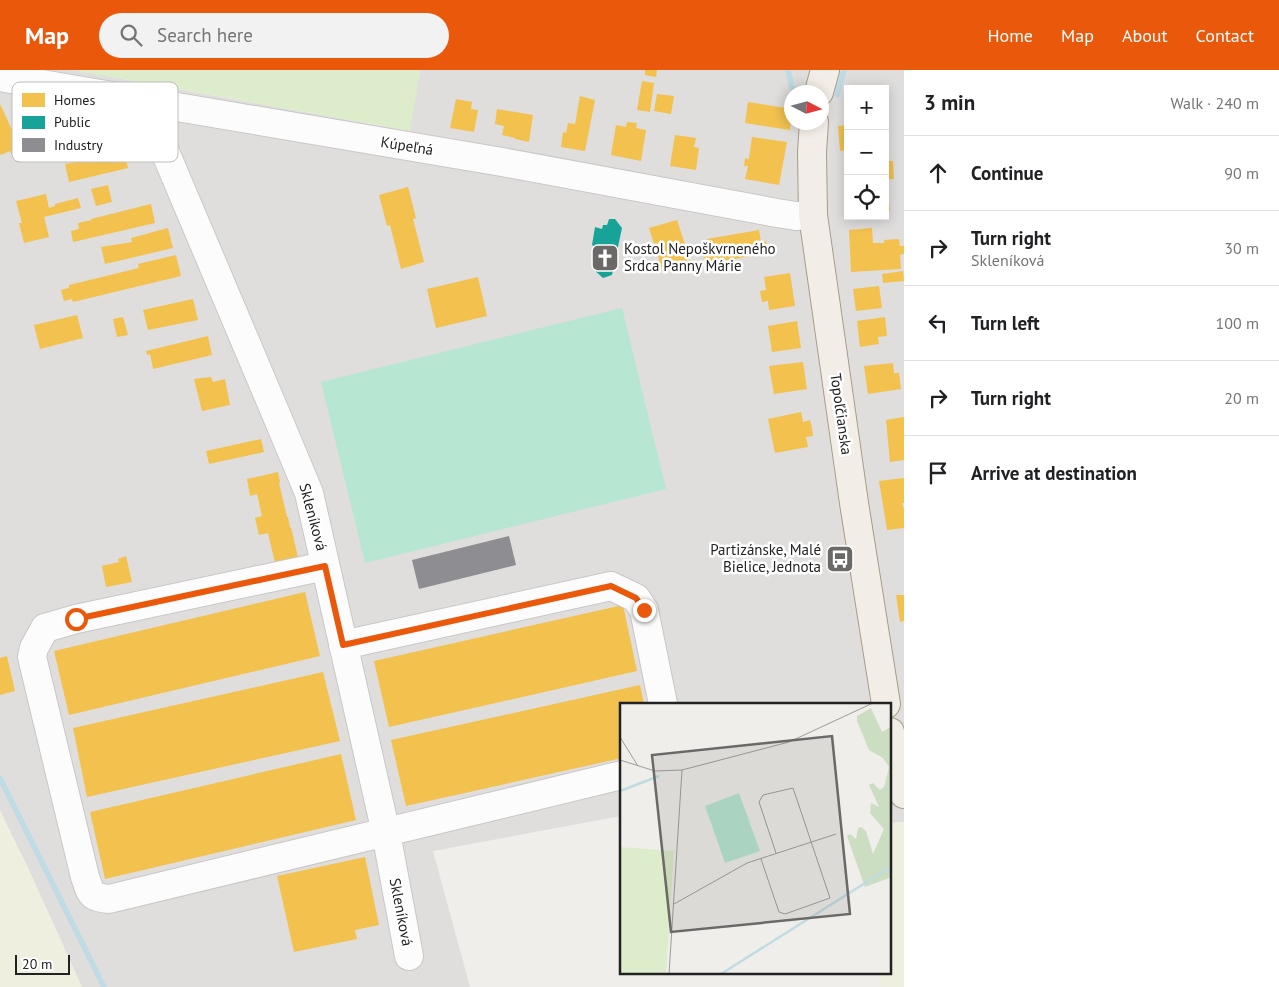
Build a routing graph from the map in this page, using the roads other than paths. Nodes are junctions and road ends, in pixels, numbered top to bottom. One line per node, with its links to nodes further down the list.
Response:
1 (825, 70): 4 (main road)
2 (0, 77): 3 (street, Kúpeľná)
3 (29, 82)
4 (822, 85)
5 (178, 108): 8 (street, Kúpeľná)
6 (813, 130): 8 (main road, Topoľčianska)
7 (169, 162): 9 (street, Skleníková)
8 (813, 215): 12 (main road, Topoľčianska)
9 (325, 566): 10 (street, Skleníková); 16 (street)
10 (343, 645): 11 (street); 16 (street, Skleníková)
11 (663, 703)
12 (886, 703)
13 (892, 745): 15 (main road)
14 (620, 776): 16 (street)
15 (904, 794)
16 (386, 833): 17 (street, Skleníková)
17 (409, 956)

